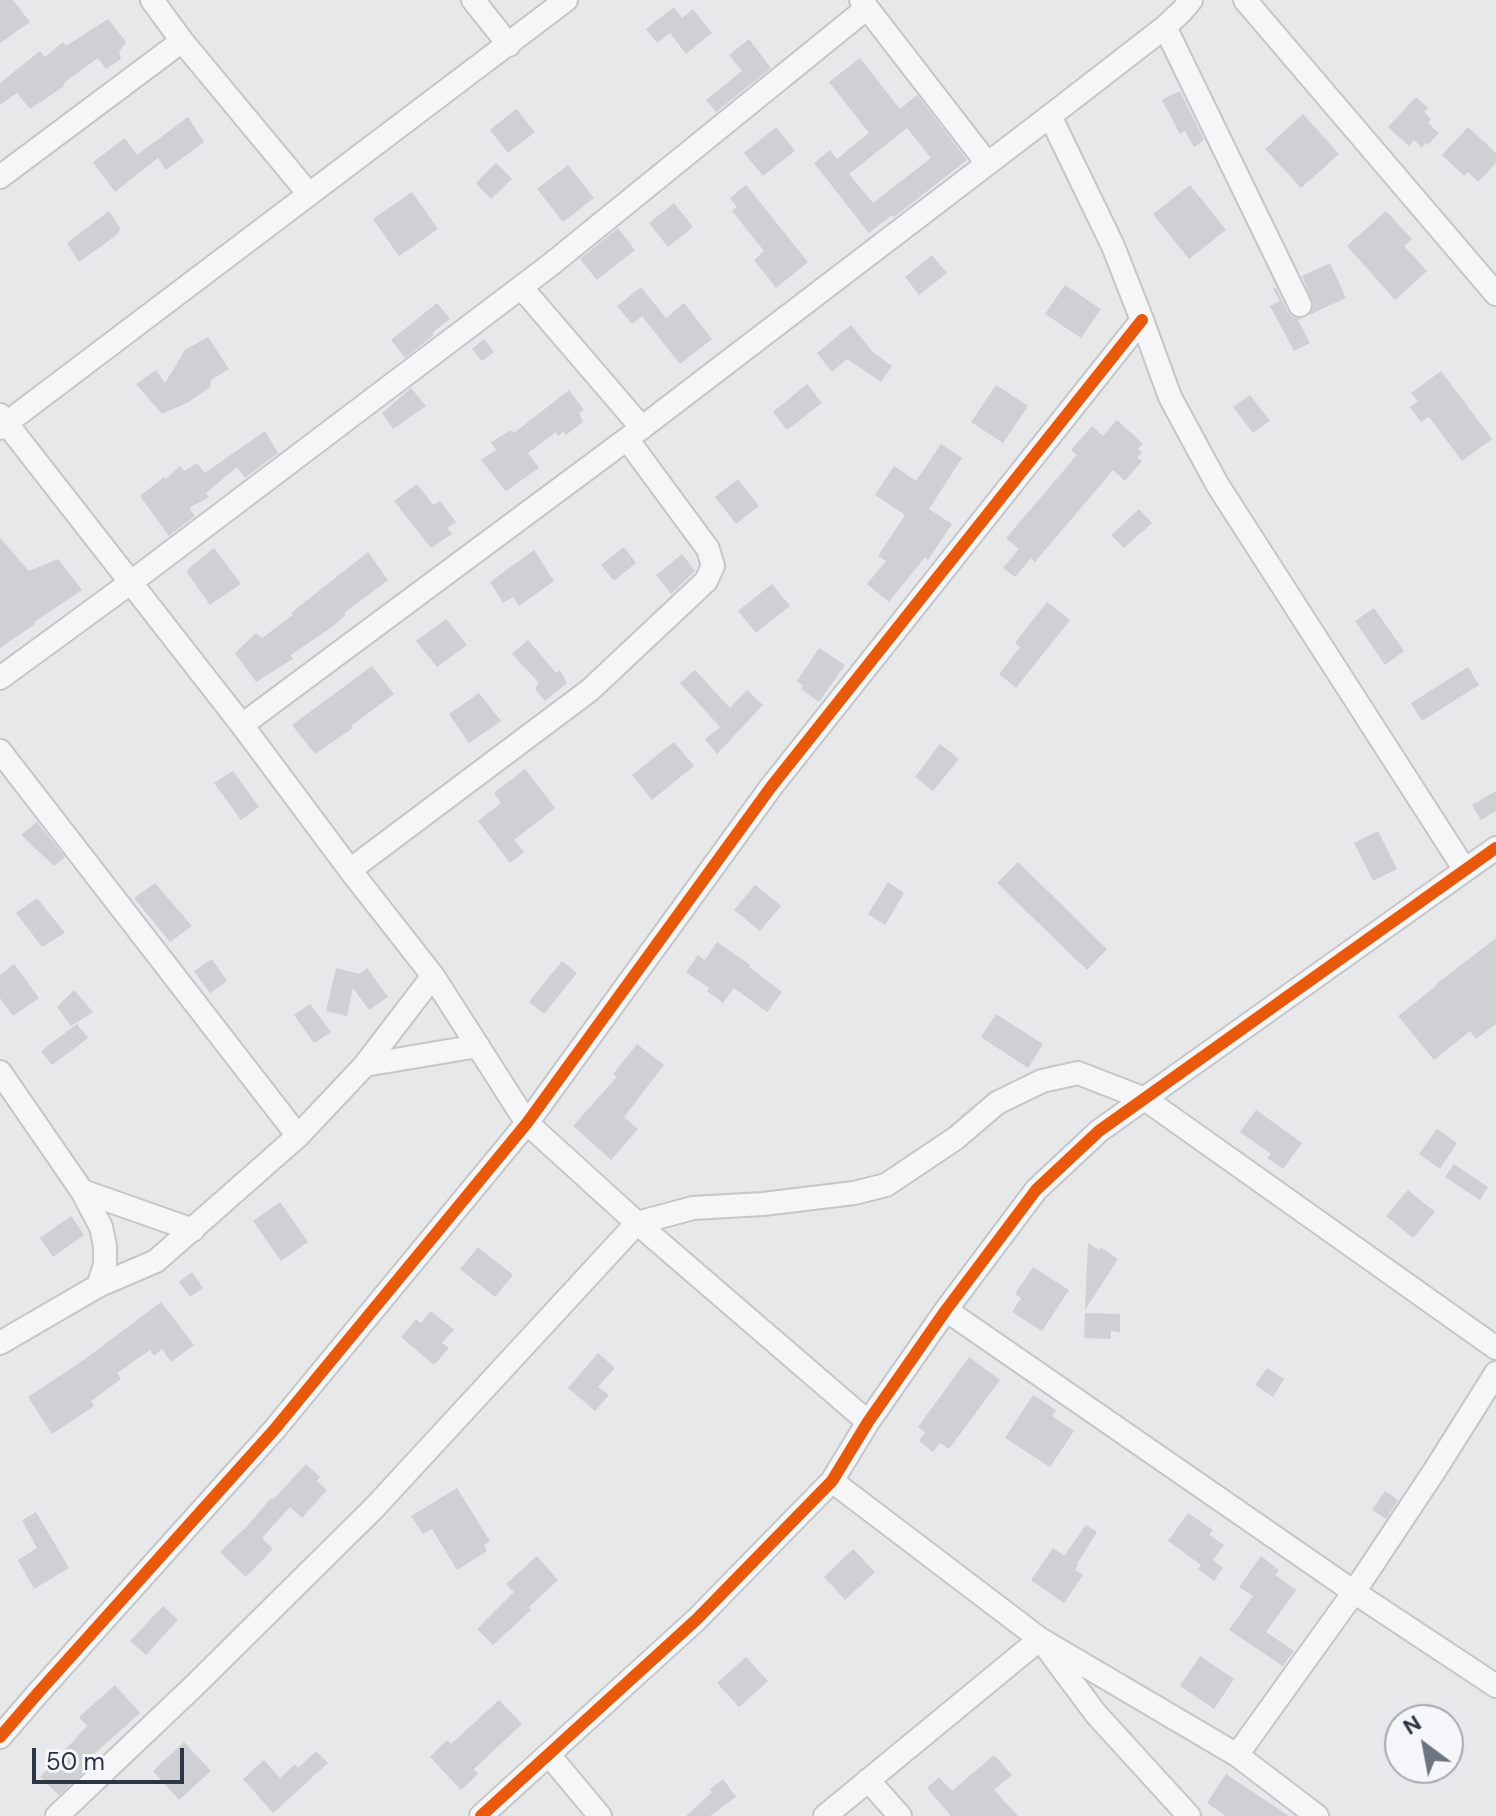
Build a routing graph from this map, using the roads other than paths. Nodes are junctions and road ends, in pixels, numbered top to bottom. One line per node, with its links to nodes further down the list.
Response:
1 (152, 0): 8 (street)
2 (473, 0): 9 (street)
3 (566, 0): 9 (street)
4 (1191, 0): 7 (street)
5 (1245, 0): 15 (street)
6 (864, 4): 11 (street); 14 (street)
7 (1165, 27): 10 (street); 16 (street)
8 (182, 41): 12 (street); 13 (street)
9 (509, 45): 13 (street)
10 (1050, 116): 11 (street); 17 (street)
11 (987, 163): 19 (street)
12 (0, 177)
13 (309, 194): 18 (street)
14 (521, 287): 19 (street); 20 (street)
15 (1496, 294)
16 (1300, 305)
17 (1142, 320): 26 (street); 32 (street)
18 (2, 422): 20 (street)
19 (635, 433): 22 (street); 25 (street)
20 (130, 583): 21 (street); 22 (street)
21 (0, 678)
22 (242, 725): 25 (street)
23 (0, 751): 33 (street)
24 (1496, 848): 26 (street)
25 (350, 870): 27 (street)
26 (1465, 870): 31 (street)
27 (433, 976): 28 (street); 29 (street)
28 (478, 1046): 29 (street); 32 (street)
29 (365, 1065): 33 (street)
30 (0, 1072): 34 (street)
31 (1145, 1099): 35 (street); 38 (street); 40 (street)
32 (527, 1123): 35 (street); 47 (street)
33 (298, 1136): 36 (street)
34 (82, 1191): 36 (street); 37 (street)
35 (637, 1223): 42 (street); 51 (street)
36 (193, 1230): 37 (street)
37 (98, 1286): 39 (street)
38 (946, 1310): 42 (street); 44 (street)
39 (0, 1343)
40 (1496, 1348)
41 (1496, 1373): 44 (street)
42 (868, 1422): 43 (street)
43 (832, 1481): 45 (street); 48 (street)
44 (1354, 1592): 46 (street); 49 (street)
45 (1040, 1639): 49 (street); 50 (street); 56 (street)
46 (1496, 1686)
47 (0, 1737)
48 (549, 1755): 52 (street); 53 (street)
49 (1237, 1755): 57 (street)
50 (868, 1780): 54 (street); 55 (street)
51 (57, 1816)
52 (481, 1816)
53 (600, 1816)
54 (825, 1816)
55 (900, 1816)
56 (1189, 1816)
57 (1317, 1816)

